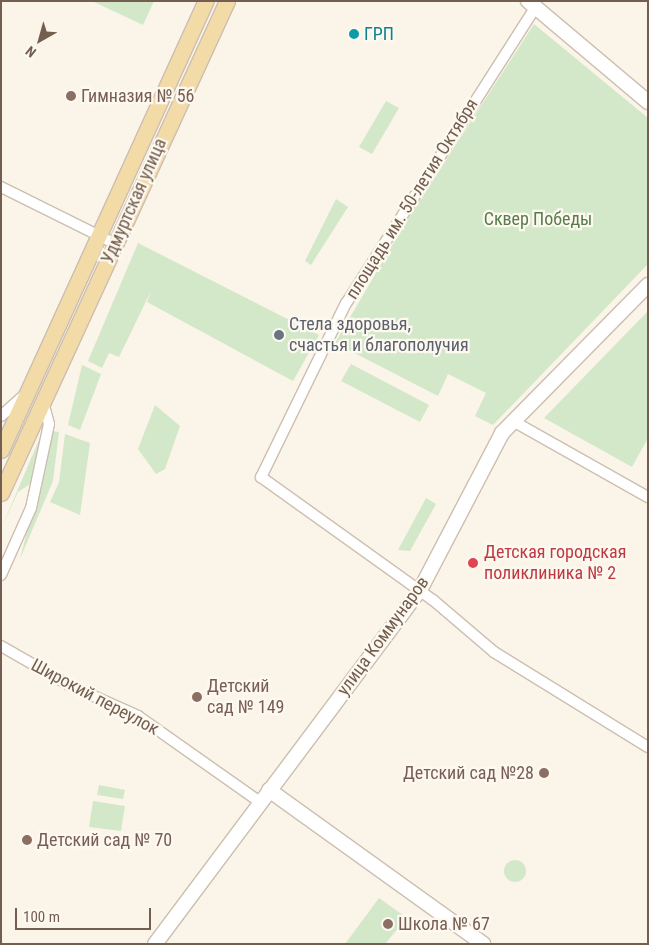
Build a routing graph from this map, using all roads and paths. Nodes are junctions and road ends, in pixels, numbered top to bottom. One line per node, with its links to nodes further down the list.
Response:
1 (206, 1): 5 (main road, Удмуртская улица)
2 (227, 1): 6 (main road, Удмуртская улица)
3 (532, 4): 4 (street); 21 (street, площадь им. 50-летия Октября)
4 (648, 102)
5 (139, 146): 6 (main road); 8 (main road, Удмуртская улица)
6 (155, 154): 9 (main road, Удмуртская улица)
7 (1, 187): 8 (street)
8 (98, 236): 9 (street); 11 (main road, Удмуртская улица)
9 (116, 244): 12 (main road, Удмуртская улица)
10 (648, 285): 16 (street, улица Коммунаров)
11 (45, 352): 12 (main road); 13 (main road, Удмуртская улица)
12 (61, 360): 14 (main road, Удмуртская улица)
13 (29, 390): 15 (street, Удмуртская улица); 17 (main road, Удмуртская улица)
14 (43, 401): 18 (main road, Удмуртская улица); 20 (street)
15 (1, 416)
16 (513, 421): 19 (street); 21 (street, улица Коммунаров)
17 (1, 450)
18 (1, 493)
19 (648, 497)
20 (1, 574)
21 (420, 590): 23 (street); 24 (street, улица Коммунаров)
22 (1, 646): 25 (street, Широкий переулок)
23 (648, 748)
24 (269, 790): 25 (street, улица Коммунаров); 27 (street)
25 (260, 802): 26 (street, улица Коммунаров)
26 (155, 944)
27 (483, 944)

